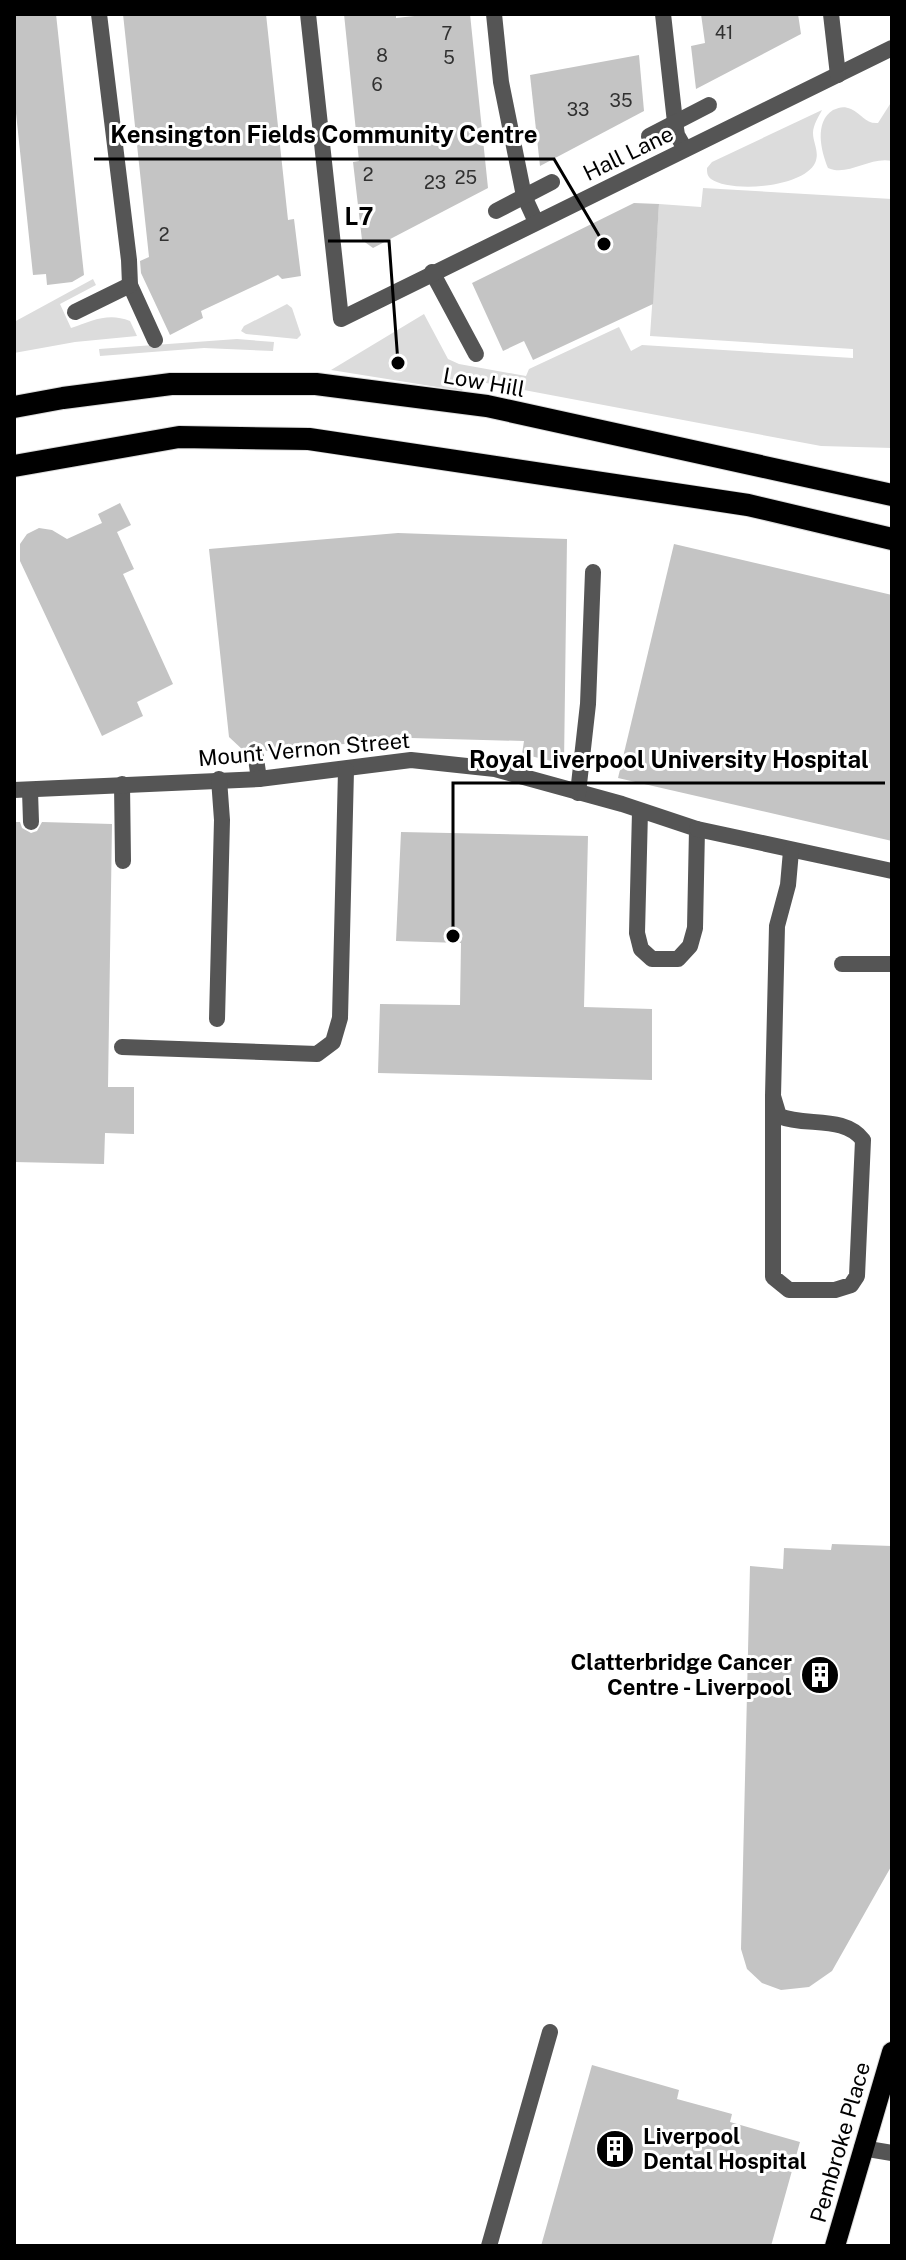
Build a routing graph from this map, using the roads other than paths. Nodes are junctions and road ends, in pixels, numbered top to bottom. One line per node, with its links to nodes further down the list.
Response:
1 (99, 14): 17 (street)
2 (308, 14): 16 (street, Hall Lane)
3 (494, 14): 13 (street)
4 (663, 14): 9 (street)
5 (831, 14): 7 (street)
6 (892, 48): 7 (street, Hall Lane)
7 (838, 75): 11 (street, Hall Lane)
8 (709, 105): 9 (street)
9 (675, 122): 10 (street); 11 (street)
10 (649, 136)
11 (685, 149): 15 (street, Hall Lane)
12 (552, 182): 13 (street)
13 (524, 196): 14 (street); 15 (street)
14 (496, 211)
15 (536, 222): 16 (street, Hall Lane)
16 (432, 272): 20 (street)
17 (130, 285): 18 (street); 19 (street)
18 (75, 312)
19 (155, 340)
20 (476, 354)
21 (14, 407): 23 (highway, Low Hill)
22 (14, 466): 24 (highway)
23 (892, 495)
24 (892, 539)
25 (593, 572): 32 (street)
26 (255, 752): 29 (street)
27 (346, 770): 29 (street, Mount Vernon Street); 32 (street, Mount Vernon Street); 42 (street)
28 (219, 779): 29 (street, Mount Vernon Street); 30 (street, Mount Vernon Street); 41 (street)
29 (259, 779)
30 (122, 784): 31 (street, Mount Vernon Street); 37 (street)
31 (22, 790): 34 (street)
32 (578, 793): 33 (street, Mount Vernon Street)
33 (640, 811): 35 (street, Mount Vernon Street); 35 (street)
34 (31, 822)
35 (697, 829): 36 (street, Mount Vernon Street)
36 (791, 851): 38 (street, Mount Vernon Street); 43 (street)
37 (123, 861)
38 (891, 870)
39 (842, 964): 40 (street)
40 (892, 964)
41 (217, 1019)
42 (122, 1047)
43 (773, 1096): 43 (street)
44 (550, 2032): 48 (street)
45 (892, 2052): 46 (main road, Pembroke Place)
46 (862, 2148): 47 (street); 49 (main road, Pembroke Place)
47 (892, 2153)
48 (489, 2246)
49 (835, 2246)

